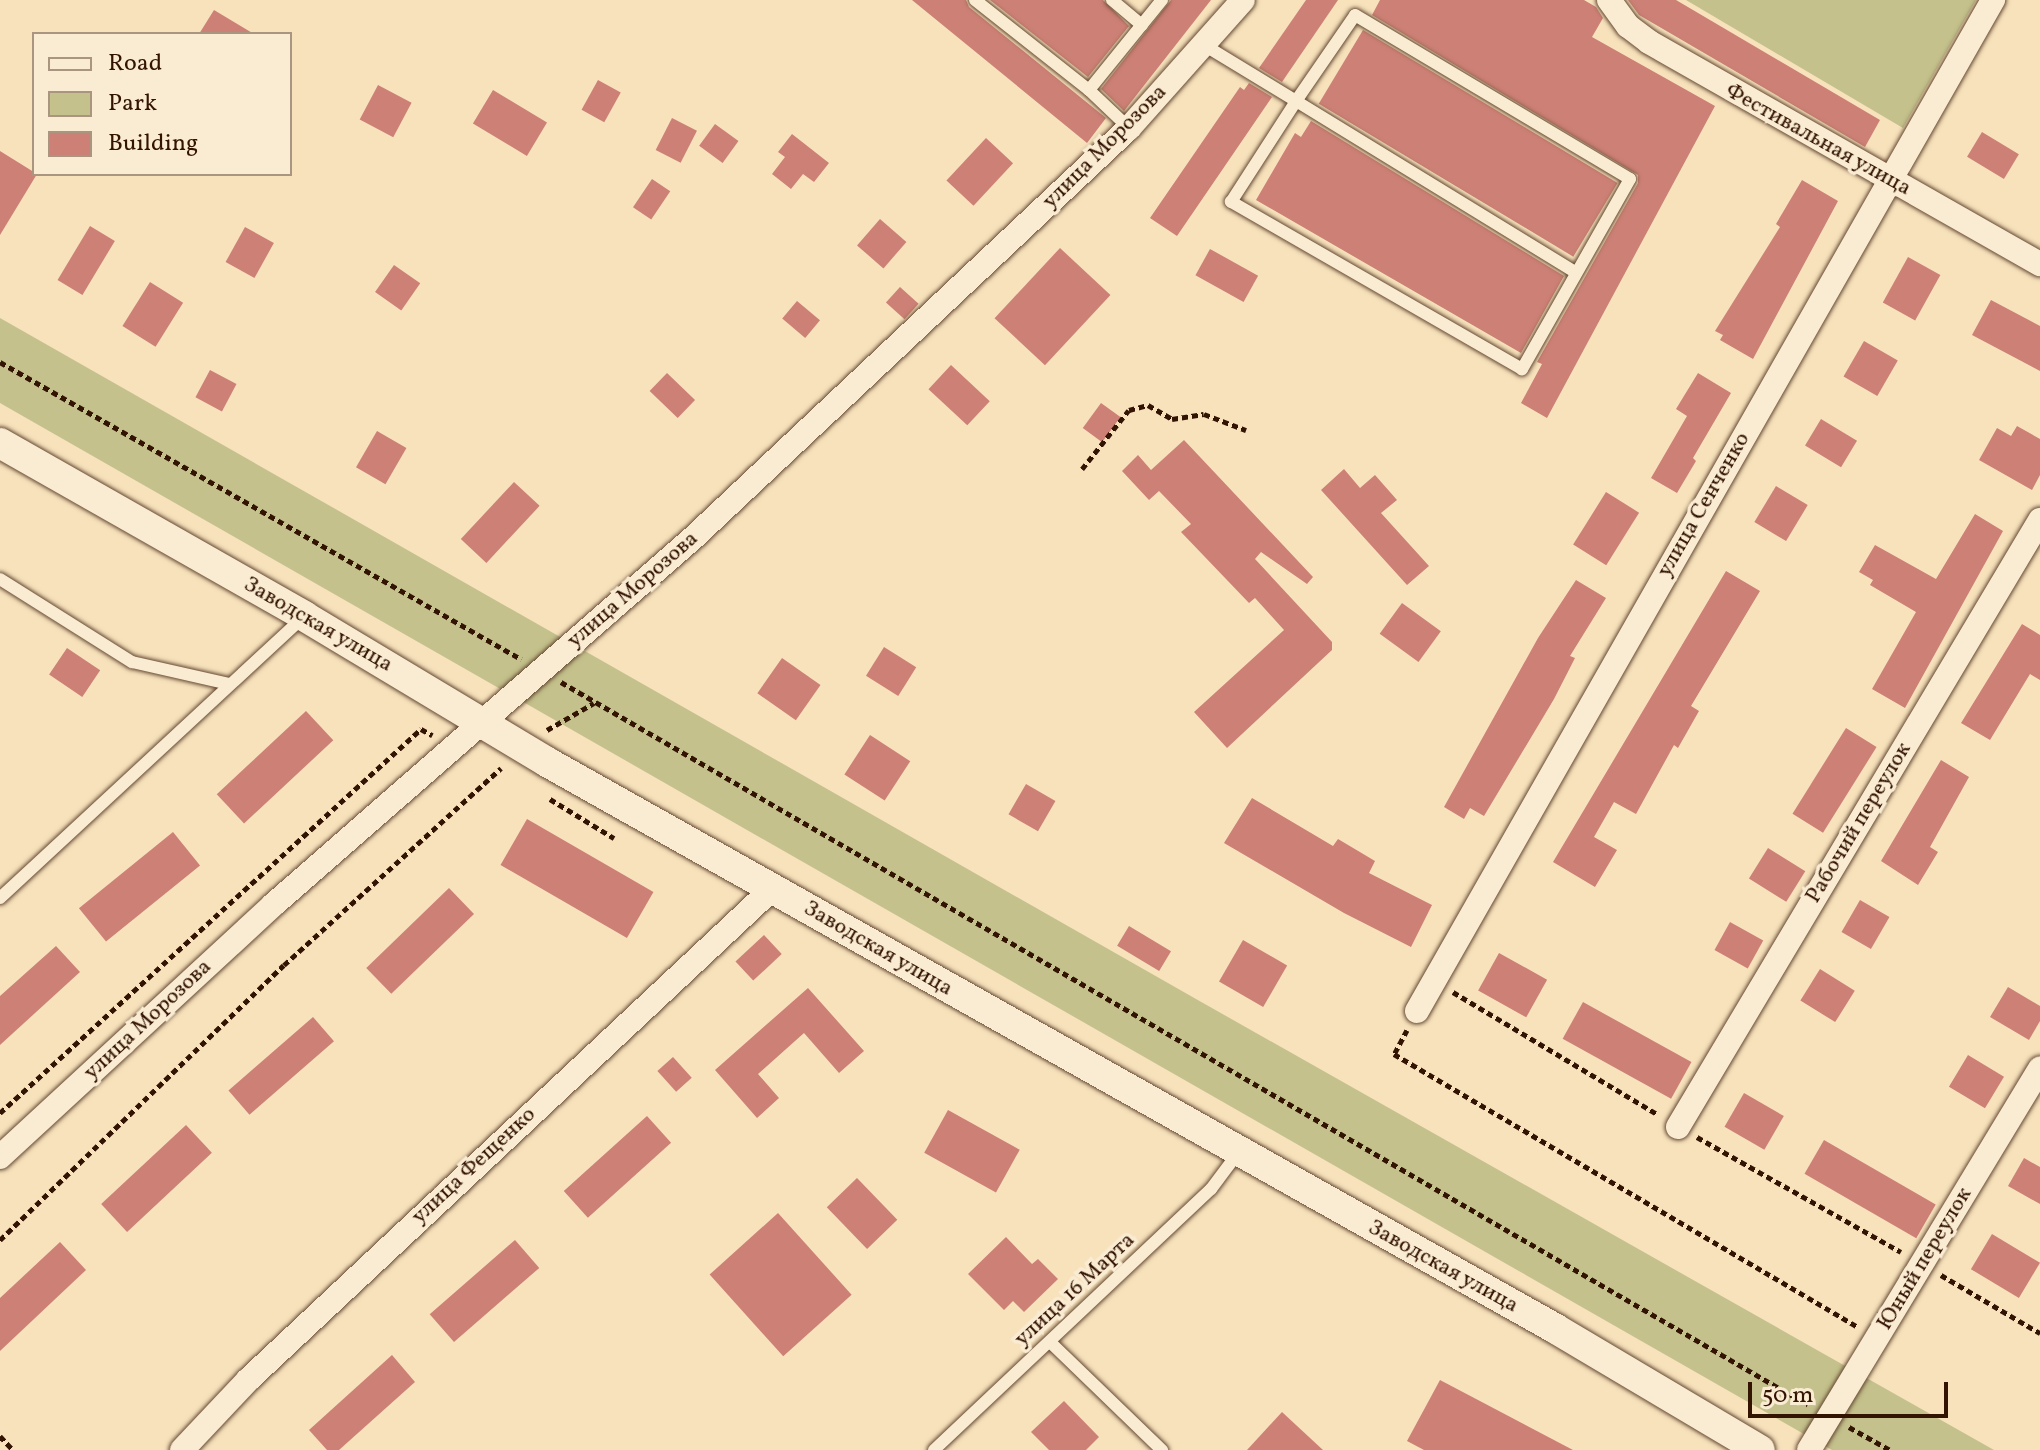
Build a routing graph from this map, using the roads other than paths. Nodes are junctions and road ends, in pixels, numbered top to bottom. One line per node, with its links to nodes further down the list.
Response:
1 (975, 0): 9 (lane)
2 (1112, 0): 7 (lane)
3 (1162, 0): 7 (lane)
4 (1243, 0): 8 (street, улица Морозова)
5 (1609, 0): 12 (street, Фестивальная улица)
6 (1993, 0): 12 (street, улица Сенченко)
7 (1142, 25): 9 (lane)
8 (1204, 45): 10 (lane); 11 (street, улица Морозова)
9 (1089, 90): 11 (lane)
10 (1296, 101): 14 (lane); 14 (lane); 14 (lane)
11 (1129, 128): 20 (street, улица Морозова)
12 (1889, 180): 13 (street, Фестивальная улица); 23 (street, улица Сенченко)
13 (2040, 264)
14 (1575, 272)
15 (0, 443): 18 (street, Заводская улица)
16 (2040, 520): 25 (street, Рабочий переулок)
17 (0, 579): 19 (lane)
18 (304, 616): 19 (lane); 20 (street, Заводская улица)
19 (229, 684): 22 (lane)
20 (482, 721): 21 (street, Заводская улица); 27 (street, улица Морозова)
21 (772, 889): 26 (street, Заводская улица); 29 (street, улица Фещенко)
22 (0, 898)
23 (1417, 1011)
24 (2040, 1068): 33 (street, Юный переулок)
25 (1678, 1127)
26 (1238, 1153): 28 (lane, улица 16 Марта); 32 (street, Заводская улица)
27 (0, 1157)
28 (1050, 1342): 30 (lane, улица 16 Марта); 31 (lane)
29 (182, 1450)
30 (934, 1450)
31 (1162, 1450)
32 (1760, 1450)
33 (1809, 1450)

